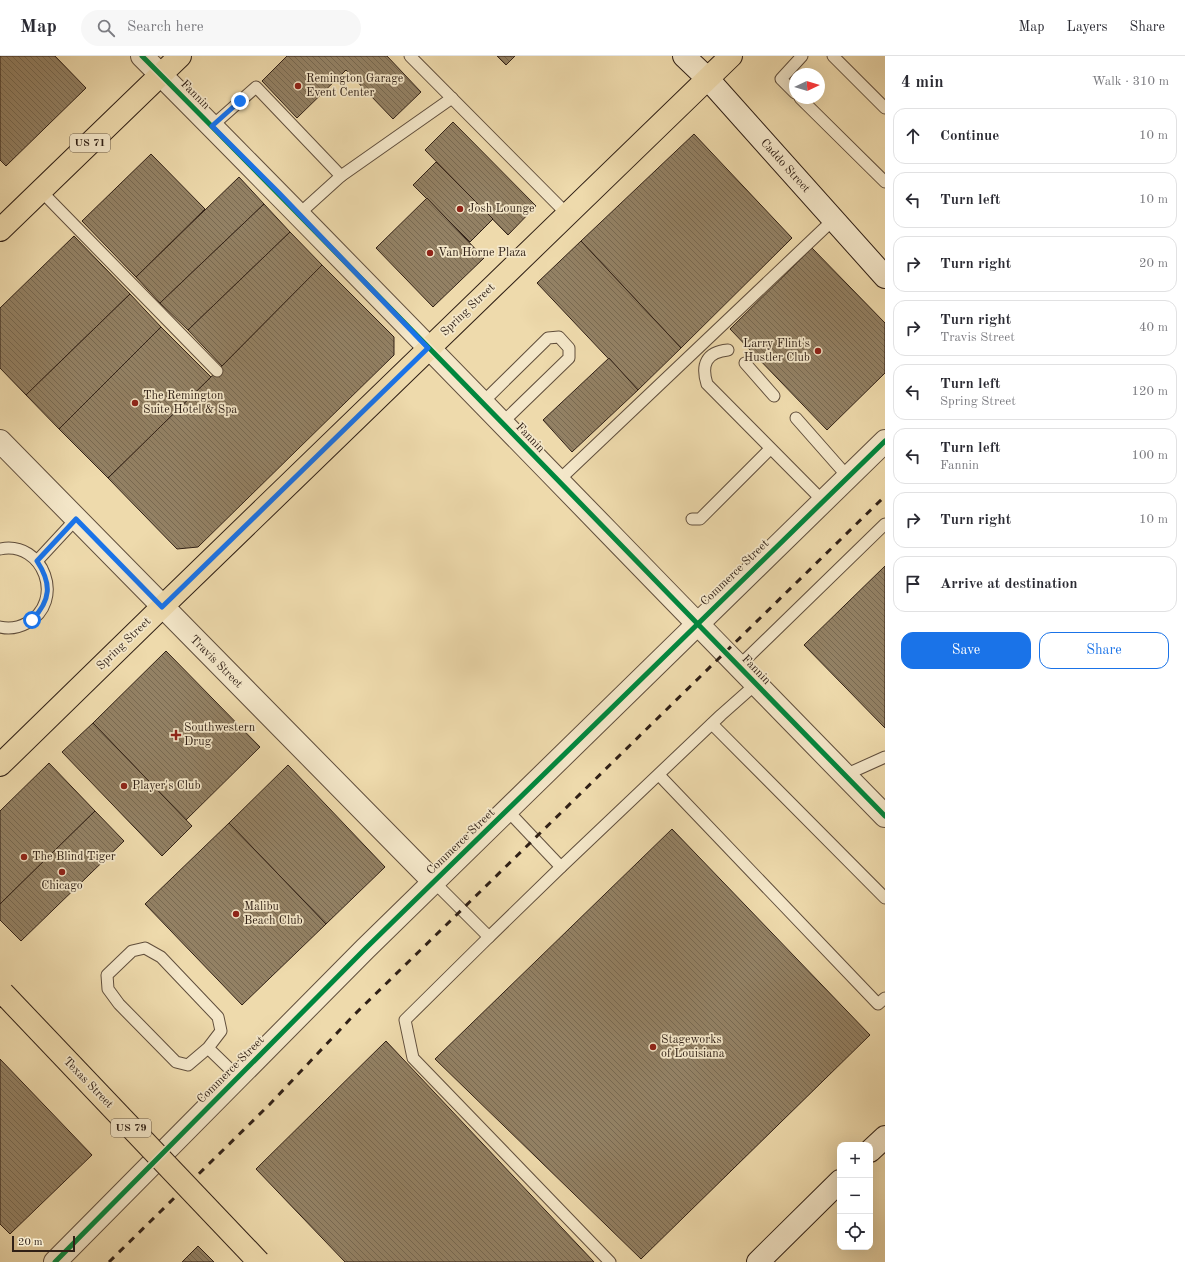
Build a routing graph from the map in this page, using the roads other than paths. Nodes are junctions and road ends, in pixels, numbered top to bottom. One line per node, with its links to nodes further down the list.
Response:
1 (142, 56): 10 (street, Fannin)
2 (180, 56): 10 (main road, US 71)
3 (410, 56): 13 (lane)
4 (684, 56): 11 (street, Caddo Street)
5 (731, 56): 11 (main road, Spring Street)
6 (802, 56): 8 (lane)
7 (833, 56): 15 (lane)
8 (791, 68)
9 (789, 70): 12 (lane)
10 (161, 75): 16 (street, Fannin); 19 (main road, US 71)
11 (708, 79): 21 (main road, Spring Street); 22 (street, Caddo Street)
12 (789, 87)
13 (452, 98): 17 (lane); 21 (lane)
14 (806, 104): 18 (lane)
15 (885, 108)
16 (212, 126): 17 (lane); 20 (street, Fannin)
17 (341, 176): 20 (lane)
18 (885, 182)
19 (41, 191): 23 (main road, US 71); 28 (lane)
20 (299, 214): 25 (street, Fannin)
21 (567, 214): 25 (main road, Spring Street)
22 (833, 220): 24 (street, Caddo Street); 37 (lane)
23 (0, 230)
24 (885, 277)
25 (428, 348): 30 (street, Fannin); 44 (main road, Spring Street)
26 (728, 350): 35 (lane)
27 (745, 364): 29 (lane)
28 (217, 371)
29 (774, 396)
30 (482, 403): 32 (street, Fannin); 32 (lane)
31 (796, 418): 36 (lane)
32 (502, 424): 37 (street, Fannin)
33 (0, 441): 39 (street, Travis Street)
34 (885, 441): 36 (street, Commerce Street)
35 (770, 449): 38 (lane); 40 (lane)
36 (848, 477): 38 (street, Commerce Street)
37 (558, 481): 45 (street, Fannin)
38 (823, 501): 45 (street, Commerce Street)
39 (76, 519): 43 (lane); 44 (street, Travis Street)
40 (692, 519)
41 (885, 524): 47 (lane)
42 (0, 549): 43 (lane)
43 (37, 561): 46 (lane)
44 (162, 607): 51 (main road, Spring Street); 57 (street, Travis Street)
45 (698, 624): 47 (street, Fannin); 54 (street, Commerce Street)
46 (0, 627)
47 (738, 666): 48 (street, Fannin)
48 (756, 684): 49 (lane); 53 (street, Fannin)
49 (712, 724): 52 (lane); 58 (lane)
50 (885, 757): 53 (lane)
51 (0, 765)
52 (659, 775): 56 (lane); 61 (lane)
53 (845, 775): 55 (street, Fannin)
54 (507, 810): 56 (lane); 57 (street, Commerce Street)
55 (885, 816)
56 (561, 867): 59 (lane)
57 (434, 882): 59 (lane); 63 (street, Commerce Street)
58 (885, 898)
59 (490, 937): 70 (lane)
60 (1, 992): 69 (main road, Texas Street / US 79, bridge)
61 (885, 998)
62 (208, 1048): 62 (lane); 63 (lane)
63 (238, 1077): 68 (street, Commerce Street)
64 (885, 1137): 65 (street)
65 (873, 1149)
66 (837, 1184): 67 (street)
67 (766, 1259)
68 (55, 1262)
69 (259, 1262)
70 (610, 1262)

